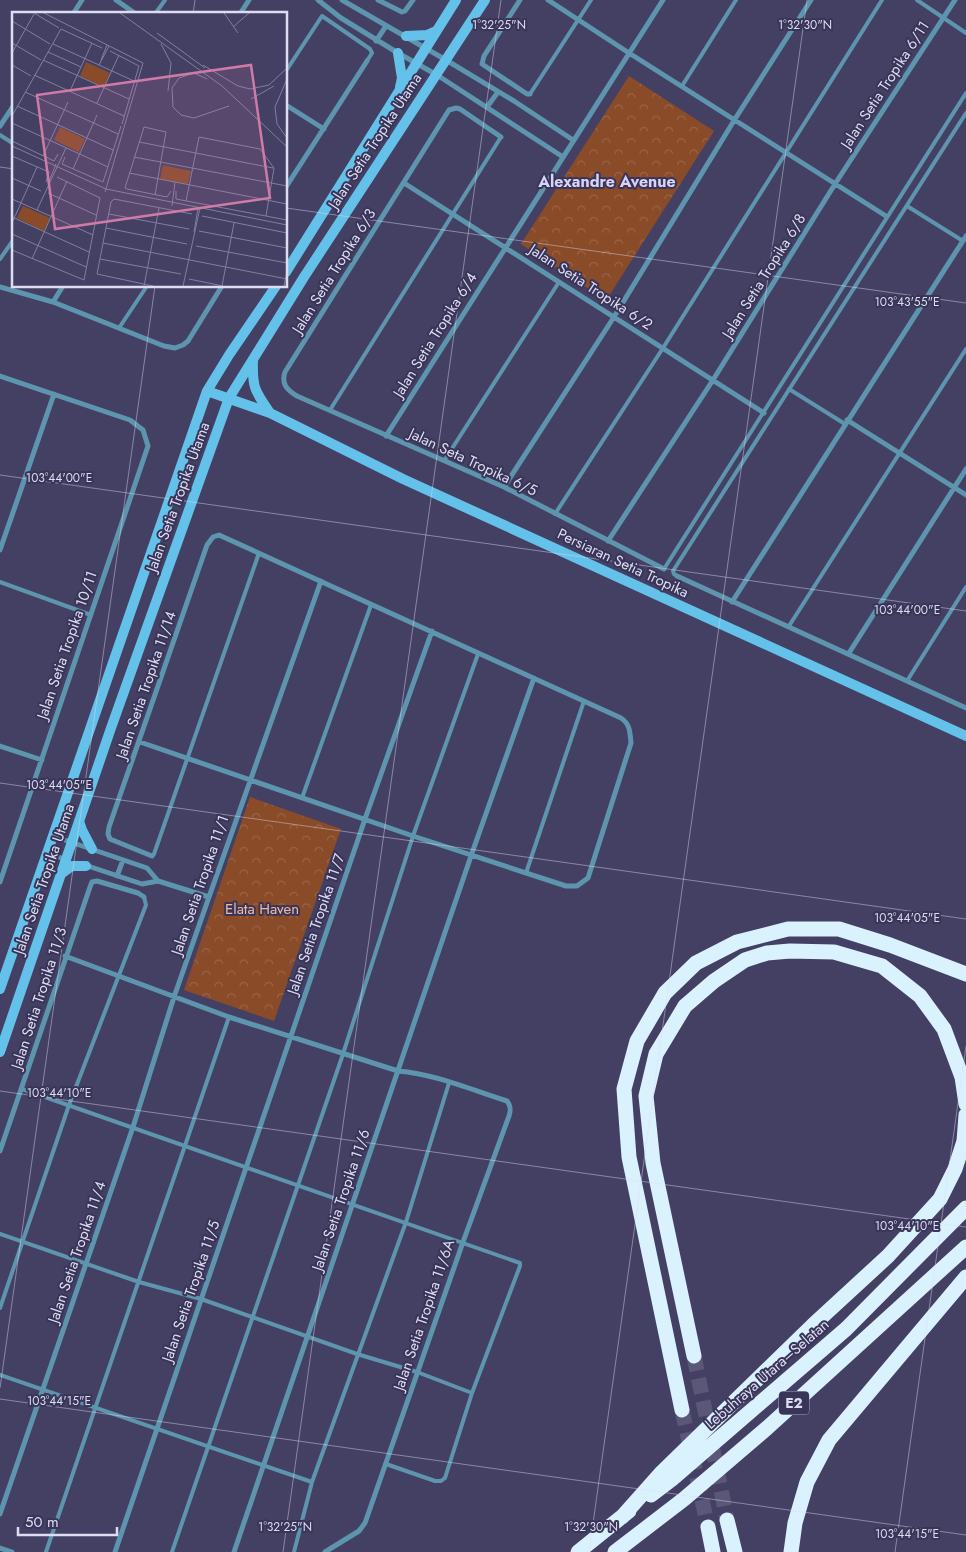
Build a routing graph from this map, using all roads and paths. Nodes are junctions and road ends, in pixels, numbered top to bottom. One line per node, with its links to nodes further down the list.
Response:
1 (82, 0): 20 (street)
2 (116, 0): 21 (street)
3 (165, 0): 22 (lane)
4 (249, 0): 23 (street)
5 (318, 0): 30 (street)
6 (342, 0): 26 (street)
7 (378, 0): 8 (street)
8 (413, 0)
9 (456, 0): 27 (main road, Jalan Setia Tropika Utama)
10 (485, 0): 34 (main road, Jalan Setia Tropika Utama)
11 (520, 0): 42 (street)
12 (548, 0): 25 (street)
13 (591, 0): 25 (lane)
14 (663, 0): 33 (street, Jalan Setia Tropika 6/4)
15 (736, 0): 39 (lane)
16 (812, 0): 48 (street)
17 (882, 0): 55 (lane)
18 (917, 0): 24 (lane)
19 (955, 0): 24 (street, Jalan Setia Tropika 6/11)
20 (74, 12)
21 (133, 12)
22 (156, 12)
23 (241, 12)
24 (943, 18): 28 (lane); 59 (street, Jalan Setia Tropika 6/11)
25 (578, 20): 33 (street); 42 (lane)
26 (386, 26): 29 (street); 30 (street)
27 (437, 30): 29 (main road); 31 (main road, Jalan Setia Tropika Utama)
28 (966, 33)
29 (406, 36): 31 (street)
30 (376, 41): 32 (street)
31 (425, 47): 34 (street); 36 (main road, Jalan Setia Tropika Utama)
32 (398, 53): 36 (street); 40 (main road)
33 (629, 53): 39 (street); 53 (street, Jalan Setia Tropika 6/4)
34 (446, 60): 38 (main road, Jalan Setia Tropika Utama); 41 (street)
35 (367, 61): 37 (lane); 50 (street)
36 (416, 63): 38 (street); 40 (main road, Jalan Setia Tropika Utama)
37 (288, 68)
38 (437, 75): 45 (street); 79 (main road, Jalan Setia Tropika Utama)
39 (682, 86): 48 (street)
40 (399, 90): 67 (main road, Jalan Setia Tropika Utama)
41 (498, 92): 45 (street); 53 (street)
42 (530, 94)
43 (966, 94): 62 (lane)
44 (288, 107): 50 (street)
45 (487, 107): 56 (street)
46 (12, 108): 49 (street)
47 (966, 113): 60 (lane)
48 (735, 119): 55 (street); 75 (street)
49 (0, 126)
50 (324, 129): 58 (street)
51 (0, 135): 54 (lane)
52 (501, 137): 57 (street, Jalan Setia Tropika 6/3); 61 (lane)
53 (573, 140): 56 (street, Jalan Setia Tropika 6/4)
54 (12, 143)
55 (786, 152): 59 (street); 77 (lane)
56 (562, 157): 65 (street, Jalan Setia Tropika 6/4)
57 (404, 183): 61 (street, Jalan Setia Tropika 6/2); 80 (street, Jalan Setia Tropika 6/3)
58 (288, 184)
59 (836, 184): 62 (street); 82 (street, Jalan Setia Tropika 6/8)
60 (907, 206): 63 (lane); 83 (lane)
61 (453, 214): 65 (street, Jalan Setia Tropika 6/2); 87 (lane)
62 (886, 216): 89 (lane)
63 (965, 240): 90 (street)
64 (12, 241): 66 (lane)
65 (505, 247): 68 (street, Jalan Setia Tropika 6/2); 91 (street, Jalan Setia Tropika 6/4)
66 (0, 259)
67 (288, 269)
68 (559, 282): 75 (street, Jalan Setia Tropika 6/2); 93 (lane)
69 (0, 287): 74 (street)
70 (62, 288): 74 (street)
71 (146, 288): 76 (lane)
72 (221, 288): 76 (street)
73 (275, 288): 84 (main road, Jalan Setia Tropika Utama)
74 (53, 302): 76 (street)
75 (614, 317): 77 (street, Jalan Setia Tropika 6/2); 95 (street)
76 (119, 328)
77 (663, 348): 82 (street, Jalan Setia Tropika 6/2); 98 (lane)
78 (966, 349): 92 (lane)
79 (253, 359): 86 (main road, Jalan Setia Tropika Utama); 88 (main road)
80 (285, 372): 87 (street, Jalan Seta Tropika 6/5)
81 (0, 376): 85 (street)
82 (713, 380): 89 (street, Jalan Setia Tropika 6/2); 99 (street, Jalan Setia Tropika 6/8)
83 (789, 389): 90 (lane); 103 (lane)
84 (207, 391): 86 (main road, Persiaran Setia Tropika); 127 (main road, Jalan Setia Tropika Utama)
85 (54, 394): 100 (street); 109 (street, Jalan Setia Tropika 10/11)
86 (229, 398): 88 (main road, Persiaran Setia Tropika); 126 (main road, Jalan Setia Tropika Utama)
87 (330, 410): 91 (street, Jalan Seta Tropika 6/5)
88 (270, 413): 118 (main road, Persiaran Setia Tropika)
89 (764, 413): 102 (lane)
90 (846, 422): 92 (street); 107 (street)
91 (386, 436): 93 (street, Jalan Seta Tropika 6/5)
92 (900, 453): 96 (street); 110 (lane)
93 (444, 461): 95 (street, Jalan Seta Tropika 6/5)
94 (966, 469): 96 (street)
95 (504, 487): 98 (street, Jalan Seta Tropika 6/5)
96 (954, 488): 97 (street); 112 (street)
97 (966, 495)
98 (555, 514): 99 (street, Jalan Seta Tropika 6/5)
99 (608, 541): 102 (street, Jalan Seta Tropika 6/5)
100 (0, 550)
101 (259, 553): 104 (street); 119 (street, Jalan Setia Tropika 11/14); 121 (lane)
102 (664, 569)
103 (677, 576): 107 (street)
104 (321, 581): 108 (street); 123 (street, Jalan Setia Tropika 11/1)
105 (0, 582): 109 (lane)
106 (966, 588): 115 (lane)
107 (732, 602): 110 (street)
108 (371, 605): 111 (street); 124 (lane)
109 (91, 615): 122 (street, Jalan Setia Tropika 10/11)
110 (789, 626): 112 (street)
111 (432, 631): 113 (street); 125 (street, Jalan Setia Tropika 11/7)
112 (849, 653): 115 (street)
113 (478, 654): 114 (street); 128 (lane)
114 (534, 678): 116 (street); 133 (street, Jalan Setia Tropika 11/6)
115 (907, 681): 117 (street)
116 (584, 701): 137 (lane); 137 (street)
117 (966, 708)
118 (966, 736)
119 (140, 742): 121 (street); 132 (street, Jalan Setia Tropika 11/14)
120 (0, 746): 122 (street)
121 (187, 759): 123 (street); 132 (lane)
122 (42, 760): 141 (street, Jalan Setia Tropika 10/11)
123 (250, 781): 124 (street); 143 (street, Jalan Setia Tropika 11/1)
124 (302, 798): 125 (street)
125 (365, 819): 128 (street); 151 (street, Jalan Setia Tropika 11/7)
126 (80, 821): 129 (main road, Jalan Setia Tropika Utama); 130 (main road)
127 (53, 836): 129 (street); 131 (main road, Jalan Setia Tropika Utama)
128 (413, 836): 133 (street); 153 (lane)
129 (72, 842): 130 (street); 134 (main road, Jalan Setia Tropika Utama)
130 (92, 850): 135 (street)
131 (47, 853): 134 (street); 147 (main road, Jalan Setia Tropika Utama)
132 (152, 856)
133 (471, 856): 137 (street); 154 (street, Jalan Setia Tropika 11/6)
134 (66, 859): 136 (street); 138 (main road, Jalan Setia Tropika Utama)
135 (122, 860): 139 (street); 140 (street)
136 (86, 866): 138 (main road); 139 (street)
137 (526, 872)
138 (62, 874): 150 (main road, Jalan Setia Tropika Utama)
139 (117, 876): 140 (street)
140 (158, 881): 143 (street)
141 (0, 882)
142 (144, 897): 144 (street, Jalan Setia Tropika 11/3); 146 (lane)
143 (209, 897): 148 (street, Jalan Setia Tropika 11/1)
144 (65, 956): 146 (street); 156 (street, Jalan Setia Tropika 11/3)
145 (966, 974): 186 (highway)
146 (118, 976): 148 (street); 158 (lane)
147 (0, 989)
148 (174, 997): 149 (street); 160 (street, Jalan Setia Tropika 11/4)
149 (229, 1017): 151 (street); 161 (lane)
150 (4, 1030): 152 (main road, Jalan Setia Tropika Utama)
151 (290, 1038): 153 (street); 163 (street, Jalan Setia Tropika 11/5)
152 (0, 1050)
153 (343, 1054): 154 (street); 164 (lane)
154 (398, 1071): 155 (street); 165 (street, Jalan Setia Tropika 11/6)
155 (449, 1083): 167 (lane); 170 (street, Jalan Setia Tropika 11/6A)
156 (22, 1089): 158 (lane); 162 (street, Jalan Setia Tropika 11/3)
157 (966, 1104): 180 (highway)
158 (69, 1105): 160 (lane); 169 (lane)
159 (966, 1115): 193 (highway)
160 (133, 1128): 161 (lane); 172 (street, Jalan Setia Tropika 11/4)
161 (185, 1145): 163 (lane); 174 (lane)
162 (0, 1152)
163 (247, 1167): 164 (lane); 175 (street, Jalan Setia Tropika 11/5)
164 (297, 1185): 165 (lane); 177 (lane)
165 (353, 1204): 167 (lane); 178 (street, Jalan Setia Tropika 11/6)
166 (966, 1208): 193 (highway, Lebuhraya Utara–Selatan / E2)
167 (406, 1222): 170 (lane); 179 (lane)
168 (0, 1234): 169 (lane)
169 (22, 1242): 172 (lane); 176 (lane)
170 (463, 1242): 181 (street, Jalan Setia Tropika 11/6A); 184 (lane)
171 (966, 1247): 205 (highway, E2)
172 (85, 1264): 174 (lane); 183 (street, Jalan Setia Tropika 11/4)
173 (966, 1277): 208 (highway)
174 (138, 1282): 175 (lane); 185 (lane)
175 (201, 1299): 177 (lane); 187 (street, Jalan Setia Tropika 11/5)
176 (0, 1308)
177 (252, 1317): 178 (lane); 188 (lane)
178 (308, 1336): 179 (lane); 189 (street, Jalan Setia Tropika 11/6)
179 (357, 1354): 181 (lane); 191 (lane)
180 (694, 1356)
181 (417, 1372): 184 (lane); 190 (street, Jalan Setia Tropika 11/6A)
182 (0, 1375): 183 (lane)
183 (42, 1390): 185 (lane); 192 (street, Jalan Setia Tropika 11/4)
184 (472, 1393): 190 (lane)
185 (96, 1408): 187 (lane); 198 (lane)
186 (682, 1410)
187 (157, 1428): 188 (lane); 199 (street, Jalan Setia Tropika 11/5)
188 (209, 1446): 189 (lane); 200 (lane)
189 (263, 1464): 191 (lane); 201 (street, Jalan Setia Tropika 11/6)
190 (386, 1464): 203 (street, Jalan Setia Tropika 11/6A)
191 (312, 1482): 202 (lane)
192 (0, 1514)
193 (622, 1517): 204 (highway, Lebuhraya Utara–Selatan / E2)
194 (727, 1520): 207 (highway)
195 (708, 1527): 206 (highway)
196 (0, 1548): 197 (street)
197 (12, 1552)
198 (46, 1552)
199 (115, 1552)
200 (172, 1552)
201 (234, 1552)
202 (294, 1552)
203 (325, 1552)
204 (578, 1552)
205 (615, 1552)
206 (713, 1552)
207 (735, 1552)
208 (791, 1552)

